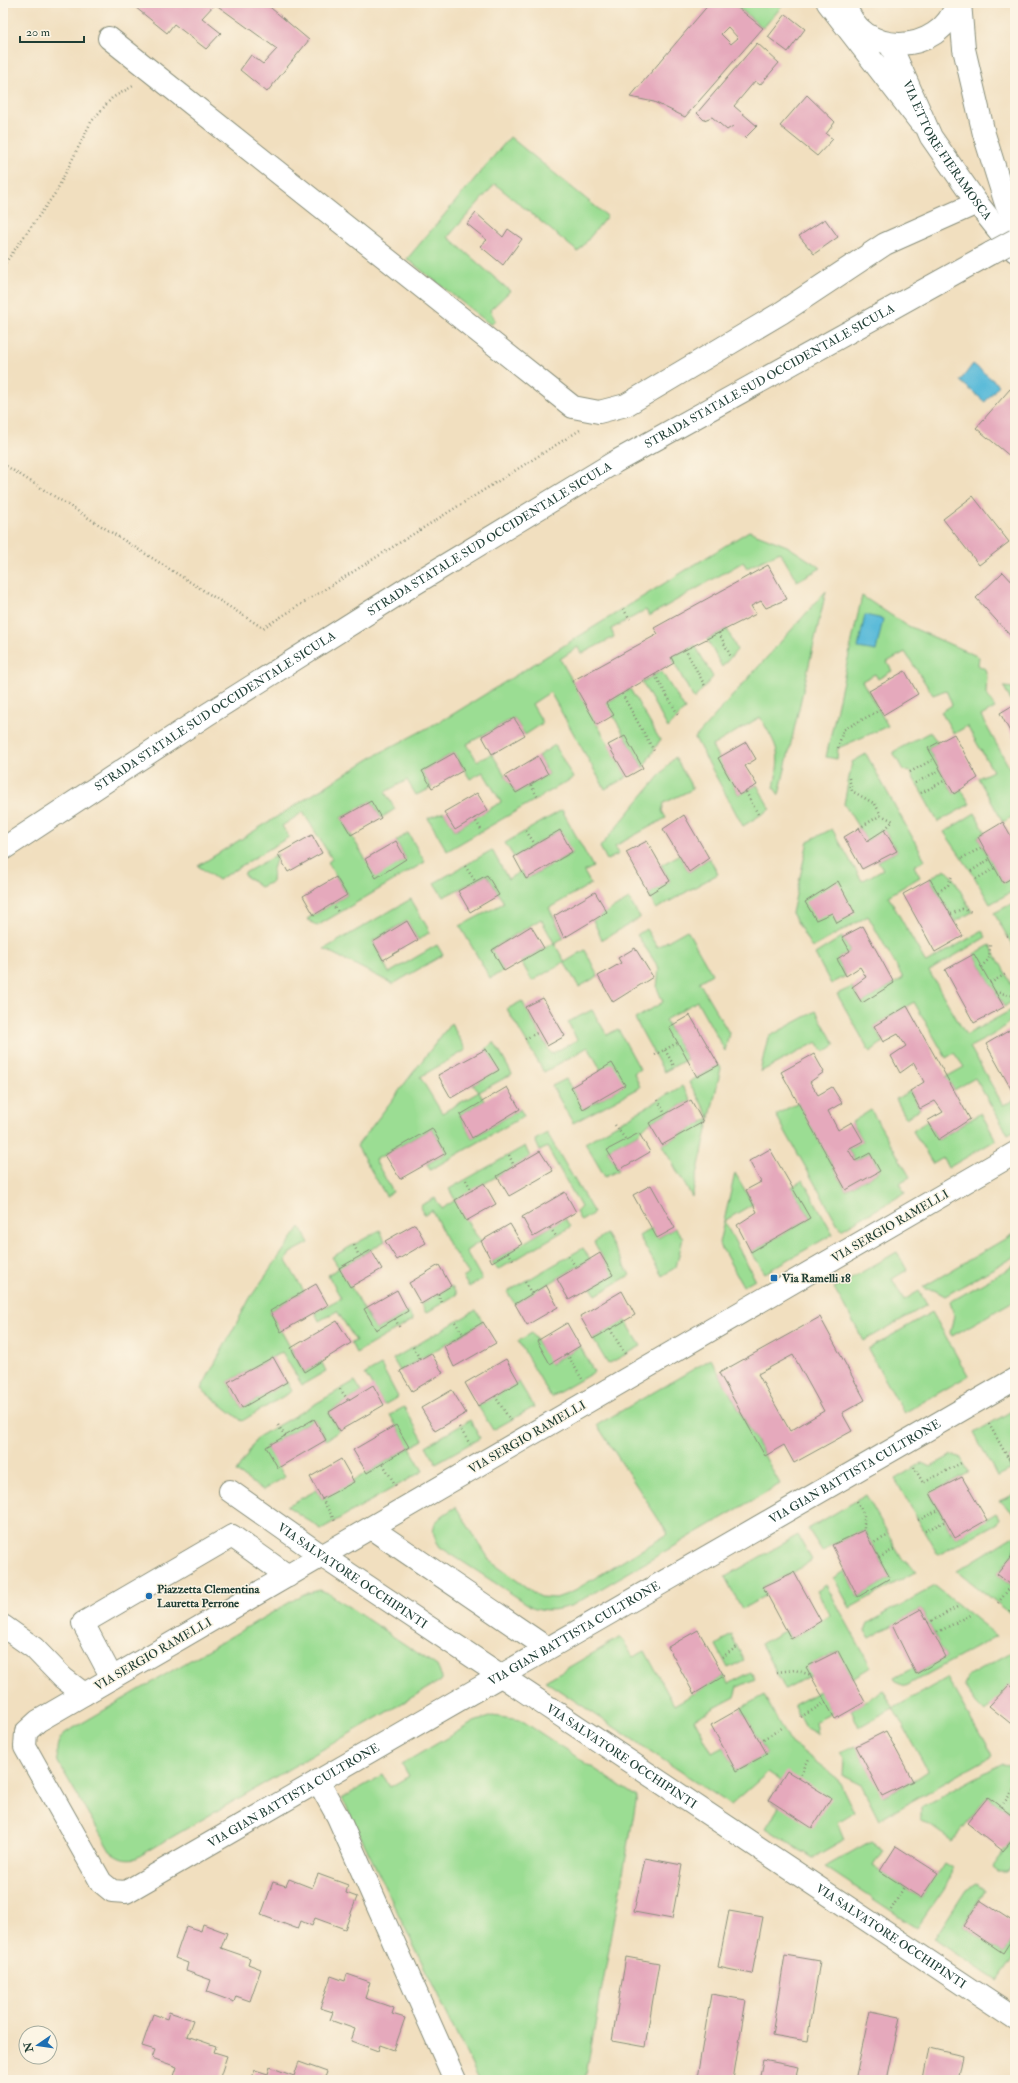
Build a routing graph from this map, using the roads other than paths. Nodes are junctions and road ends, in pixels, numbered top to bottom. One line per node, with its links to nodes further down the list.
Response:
1 (828, 3): 6 (street)
2 (845, 3): 5 (street)
3 (959, 3): 5 (street); 8 (street, VIA ETTORE FIERAMOSCA)
4 (109, 38): 7 (street)
5 (890, 44): 6 (street, VIA ETTORE FIERAMOSCA)
6 (932, 137): 7 (street, VIA ETTORE FIERAMOSCA)
7 (977, 203): 10 (street, VIA ETTORE FIERAMOSCA)
8 (1015, 219)
9 (1015, 240): 11 (street, STRADA STATALE SUD OCCIDENTALE SICULA, bridge)
10 (1015, 251)
11 (3, 850)
12 (1015, 1153): 15 (street, VIA SERGIO RAMELLI)
13 (1015, 1378): 19 (street, VIA GIAN BATTISTA CULTRONE)
14 (230, 1491): 16 (street, VIA SALVATORE OCCHIPINTI)
15 (371, 1528): 16 (street, VIA SERGIO RAMELLI); 19 (street)
16 (322, 1556): 17 (street, VIA SERGIO RAMELLI); 20 (street, VIA SALVATORE OCCHIPINTI)
17 (288, 1576): 21 (street, VIA SERGIO RAMELLI); 21 (street)
18 (3, 1626): 22 (street)
19 (547, 1648): 20 (street, VIA GIAN BATTISTA CULTRONE)
20 (500, 1676): 23 (street, VIA GIAN BATTISTA CULTRONE); 25 (street, VIA SALVATORE OCCHIPINTI)
21 (112, 1678): 22 (street, VIA SERGIO RAMELLI)
22 (84, 1694): 24 (street, VIA SERGIO RAMELLI)
23 (318, 1781): 24 (street, VIA GIAN BATTISTA CULTRONE); 26 (street)
24 (133, 1889)
25 (1015, 2019)
26 (455, 2080)

